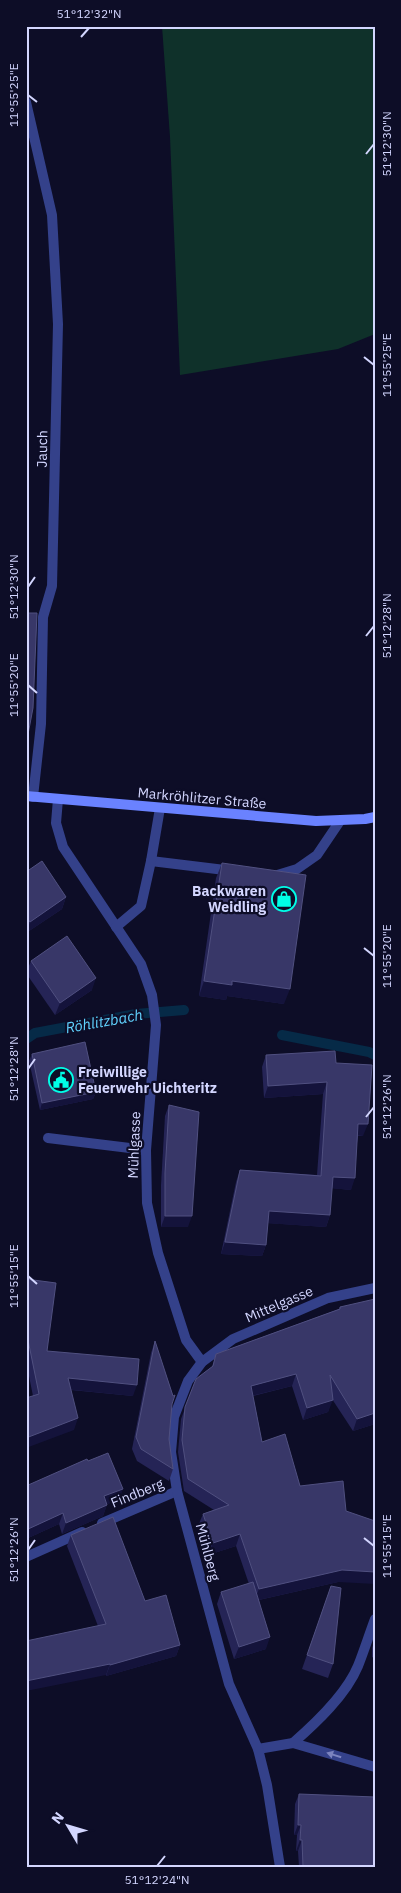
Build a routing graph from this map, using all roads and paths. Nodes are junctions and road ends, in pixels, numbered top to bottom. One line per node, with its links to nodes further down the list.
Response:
1 (26, 102): 2 (street, Jauch)
2 (29, 796): 3 (main road, Markröhlitzer Straße)
3 (58, 799): 4 (main road, Markröhlitzer Straße); 10 (street, Mühlgasse)
4 (160, 808): 6 (main road, Markröhlitzer Straße); 7 (street)
5 (375, 817): 6 (main road, Markröhlitzer Straße)
6 (340, 821): 9 (street)
7 (151, 861): 8 (street); 10 (street)
8 (245, 873)
9 (264, 875)
10 (116, 927): 12 (street, Mühlgasse)
11 (48, 1138): 12 (street)
12 (146, 1150): 14 (street, Mühlgasse)
13 (375, 1288): 14 (street, Mittelgasse)
14 (202, 1362): 15 (street, Mühlberg)
15 (177, 1491): 16 (street, Findberg); 19 (street, Mühlberg)
16 (26, 1557)
17 (375, 1619): 18 (street)
18 (293, 1743): 19 (street); 20 (street, one-way to 18)
19 (258, 1748): 21 (street, Mühlberg)
20 (375, 1767)
21 (280, 1867)

